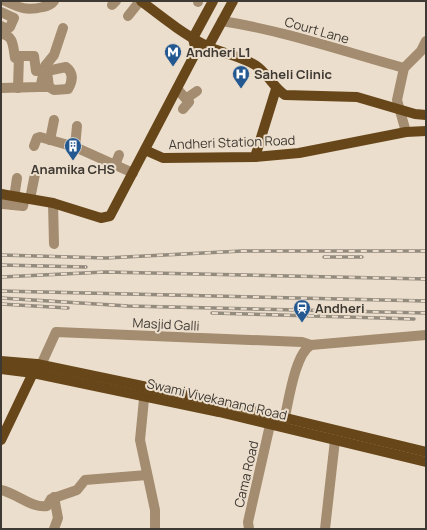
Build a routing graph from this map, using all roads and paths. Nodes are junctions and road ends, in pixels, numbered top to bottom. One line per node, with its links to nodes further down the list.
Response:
1 (5, 1): 2 (street)
2 (54, 1)
3 (134, 1): 4 (street)
4 (140, 1): 12 (main road)
5 (213, 1): 12 (main road)
6 (233, 1): 8 (main road)
7 (1, 12): 9 (street)
8 (222, 21): 14 (main road); 17 (street, Court Lane)
9 (1, 26)
10 (63, 28): 18 (street)
11 (1, 34): 16 (street)
12 (193, 38): 14 (main road); 15 (main road)
13 (426, 41): 17 (street)
14 (208, 47): 15 (main road); 23 (main road)
15 (196, 52): 22 (main road)
16 (16, 58)
17 (404, 68): 26 (street)
18 (43, 72): 19 (street); 19 (street); 20 (street); 20 (street)
19 (18, 86): 20 (street); 21 (street)
20 (44, 87)
21 (1, 88)
22 (177, 89): 25 (street); 36 (main road)
23 (276, 89): 26 (main road); 37 (main road)
24 (197, 91): 25 (street)
25 (186, 98): 27 (street)
26 (399, 108): 28 (main road); 32 (street)
27 (183, 109)
28 (415, 114): 29 (main road); 32 (main road)
29 (426, 115)
30 (54, 120): 33 (street)
31 (78, 126): 35 (street)
32 (416, 131): 37 (main road, Andheri Station Road)
33 (50, 140): 34 (street); 35 (street)
34 (34, 146)
35 (70, 147): 38 (street)
36 (145, 150): 37 (main road, Andheri Station Road); 38 (main road)
37 (254, 157)
38 (133, 173): 43 (main road)
39 (35, 174): 42 (street)
40 (17, 178): 42 (street)
41 (1, 194): 42 (main road)
42 (19, 200): 43 (main road)
43 (53, 203): 44 (street)
44 (54, 244)
45 (426, 335): 46 (street)
46 (311, 345): 48 (street, Masjid Galli); 53 (street)
47 (1, 361): 48 (main road, Swami Vivekanand Road)
48 (41, 365): 51 (main road, Swami Vivekanand Road)
49 (1, 369): 50 (main road, Swami Vivekanand Road)
50 (33, 373): 51 (main road, Swami Vivekanand Road); 54 (main road)
51 (145, 391): 52 (main road, Swami Vivekanand Road); 58 (street)
52 (272, 419): 53 (main road, Swami Vivekanand Road); 63 (street, Cama Road)
53 (284, 422): 55 (main road, Swami Vivekanand Road); 56 (main road, Swami Vivekanand Road)
54 (1, 440)
55 (335, 440): 57 (main road, Swami Vivekanand Road); 64 (street)
56 (426, 452)
57 (426, 462)
58 (147, 475): 60 (street); 62 (street)
59 (1, 490): 60 (street)
60 (54, 498): 61 (street)
61 (54, 529)
62 (155, 529)
63 (250, 529)
64 (325, 529)

